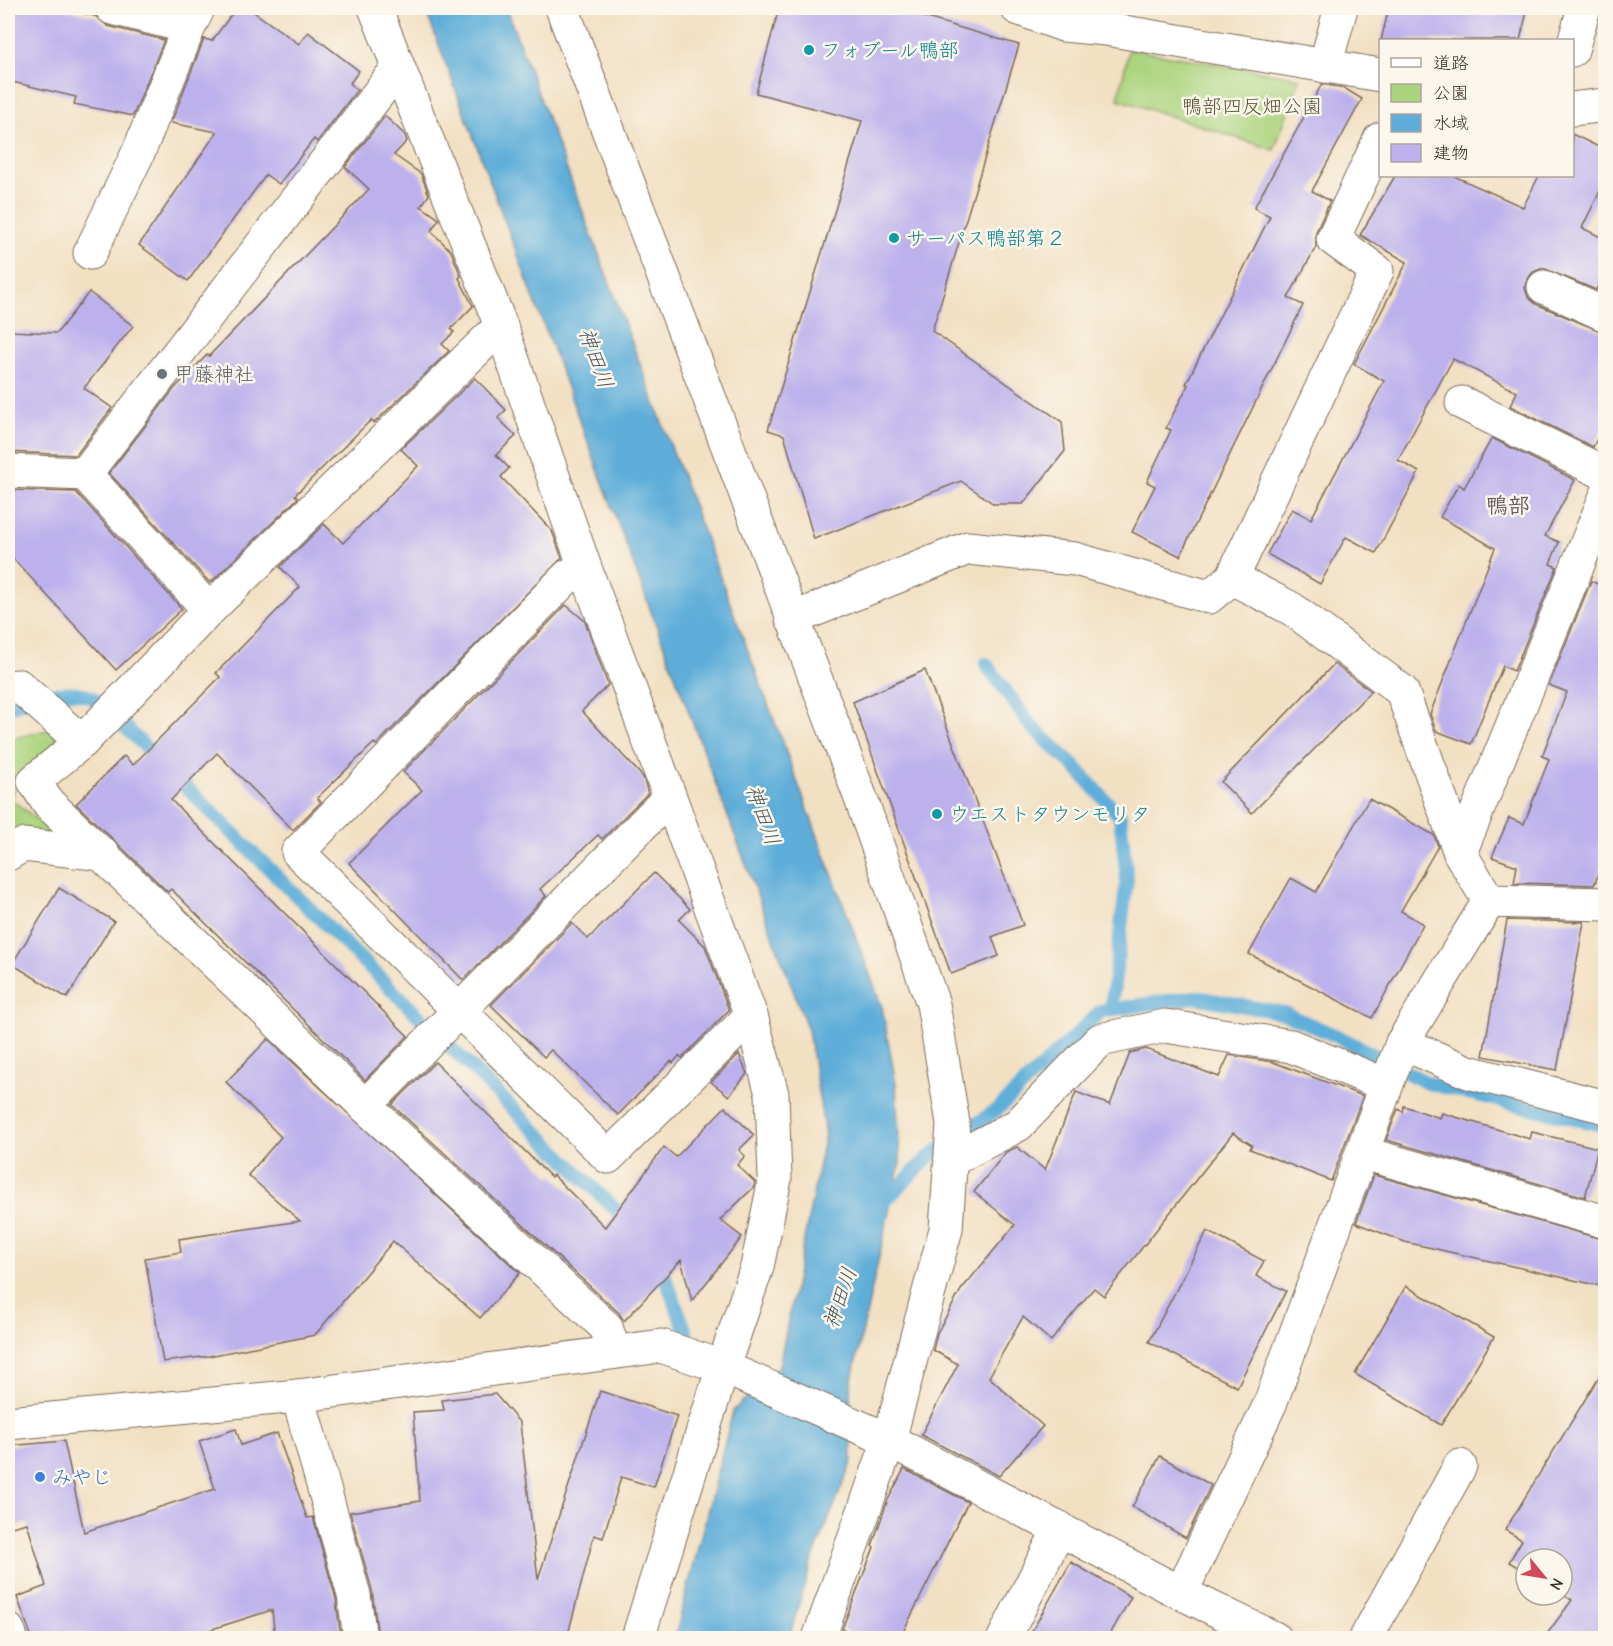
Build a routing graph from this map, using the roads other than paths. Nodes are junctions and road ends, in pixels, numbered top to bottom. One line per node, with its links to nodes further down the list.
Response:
1 (112, 8): 7 (street)
2 (375, 8): 11 (street)
3 (562, 8): 28 (street)
4 (1017, 8): 8 (street)
5 (1341, 8): 10 (street)
6 (1584, 8): 9 (street)
7 (194, 17): 16 (street)
8 (1108, 18): 10 (street)
9 (1574, 43)
10 (1325, 66): 12 (street)
11 (398, 68): 19 (street); 22 (street)
12 (1379, 75)
13 (1605, 105): 14 (street)
14 (1574, 109)
15 (1379, 141): 26 (street)
16 (90, 253)
17 (1545, 287): 18 (street)
18 (1605, 315)
19 (501, 326): 25 (street); 27 (street)
20 (1462, 403): 23 (street)
21 (8, 471): 22 (street)
22 (85, 474): 27 (street)
23 (1605, 474)
24 (1605, 496): 32 (street)
25 (585, 568): 31 (street); 38 (street)
26 (1232, 578): 28 (street); 32 (street)
27 (209, 610): 30 (street)
28 (792, 619): 43 (street)
29 (13, 687): 30 (street)
30 (87, 738): 34 (street)
31 (672, 805): 37 (street); 38 (street)
32 (1460, 853): 35 (street)
33 (8, 854): 34 (street)
34 (103, 854): 41 (street)
35 (1489, 901): 36 (street); 39 (street)
36 (1605, 904)
37 (751, 1016): 38 (street); 47 (street)
38 (448, 1022): 41 (street)
39 (1402, 1043): 40 (street); 42 (street)
40 (1386, 1085): 43 (street); 44 (street)
41 (365, 1106): 46 (street)
42 (1605, 1107)
43 (953, 1144): 50 (street)
44 (1363, 1154): 45 (street); 53 (street)
45 (1605, 1222)
46 (614, 1352): 47 (street); 48 (street)
47 (730, 1370): 50 (street); 57 (street)
48 (298, 1396): 49 (street); 56 (street)
49 (8, 1423)
50 (889, 1440): 52 (street); 58 (street)
51 (1460, 1466): 61 (street)
52 (1060, 1528): 53 (street); 59 (street)
53 (1181, 1593): 60 (street)
54 (8, 1630): 55 (street)
55 (10, 1638)
56 (360, 1638)
57 (638, 1638)
58 (819, 1638)
59 (1004, 1638)
60 (1274, 1638)
61 (1366, 1638)

